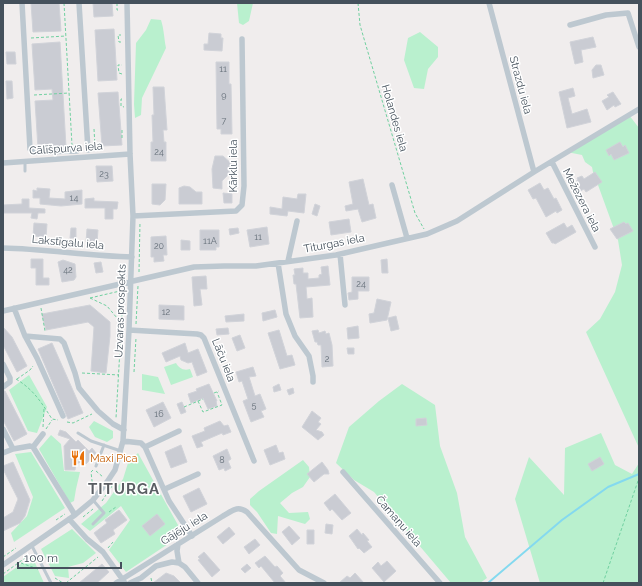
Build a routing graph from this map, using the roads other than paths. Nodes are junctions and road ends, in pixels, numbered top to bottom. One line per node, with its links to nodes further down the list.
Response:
1 (22, 3): 9 (street)
2 (79, 3): 10 (street)
3 (127, 3): 11 (street, Uzvaras prospekts)
4 (489, 3): 16 (street, Strazdu iela)
5 (570, 25): 7 (street)
6 (242, 39): 18 (street, Kārklu iela)
7 (639, 46)
8 (639, 109): 13 (street, Titurgas iela)
9 (75, 149)
10 (88, 150)
11 (130, 154): 12 (street, Cālīšpurva iela); 18 (street, Uzvaras prospekts)
12 (25, 161): 14 (street, Cālīšpurva iela); 15 (lane)
13 (552, 162): 16 (street, Titurgas iela); 21 (street, Mežezera iela)
14 (3, 163)
15 (25, 171)
16 (534, 172): 20 (street, Titurgas iela)
17 (392, 185): 20 (street)
18 (133, 216): 24 (street, Uzvaras prospekts)
19 (297, 221): 25 (street)
20 (407, 238): 23 (street, Titurgas iela)
21 (594, 247)
22 (3, 248): 24 (street, Lakstīgalu iela)
23 (340, 254): 25 (street, Titurgas iela); 28 (street)
24 (132, 256): 27 (street, Uzvaras prospekts)
25 (288, 262): 26 (street, Titurgas iela)
26 (278, 263): 27 (street, Titurgas iela); 34 (street)
27 (131, 282): 29 (street, Titurgas iela); 31 (street, Uzvaras prospekts)
28 (345, 304)
29 (14, 308): 30 (street, Titurgas iela); 32 (street)
30 (3, 310)
31 (129, 330): 38 (street, Uzvaras prospekts); 49 (street, Lāču iela)
32 (25, 336): 36 (street); 38 (street)
33 (3, 364): 35 (street)
34 (313, 382)
35 (3, 387)
36 (63, 416)
37 (3, 429): 46 (street)
38 (124, 430): 42 (street, Uzvaras prospekts)
39 (179, 431): 45 (street)
40 (78, 433): 43 (lane)
41 (43, 434): 44 (street)
42 (123, 441): 45 (street); 47 (street, Uzvaras prospekts)
43 (104, 446): 47 (lane); 50 (lane)
44 (33, 447): 46 (street); 55 (street)
45 (145, 447): 53 (street)
46 (13, 449): 48 (street)
47 (120, 451): 54 (street, Uzvaras prospekts)
48 (3, 454)
49 (254, 461)
50 (96, 466)
51 (343, 472): 69 (street, Čamaņu iela)
52 (198, 474): 53 (street)
53 (165, 489): 58 (street)
54 (93, 500): 55 (street, Uzvaras prospekts); 57 (lane)
55 (75, 515): 56 (street, Uzvaras prospekts)
56 (69, 519): 60 (street, Uzvaras prospekts); 63 (street)
57 (92, 524)
58 (192, 536): 59 (street, Gājēju iela); 68 (street, Gājēju iela)
59 (178, 544): 61 (street); 63 (street, Gājēju iela)
60 (32, 546): 62 (street, Uzvaras prospekts); 64 (lane)
61 (179, 563): 66 (street); 67 (street)
62 (3, 565)
63 (123, 581): 65 (street, Gājēju iela)
64 (51, 583)
65 (116, 583)
66 (130, 583)
67 (198, 583)
68 (324, 583)
69 (440, 583)

